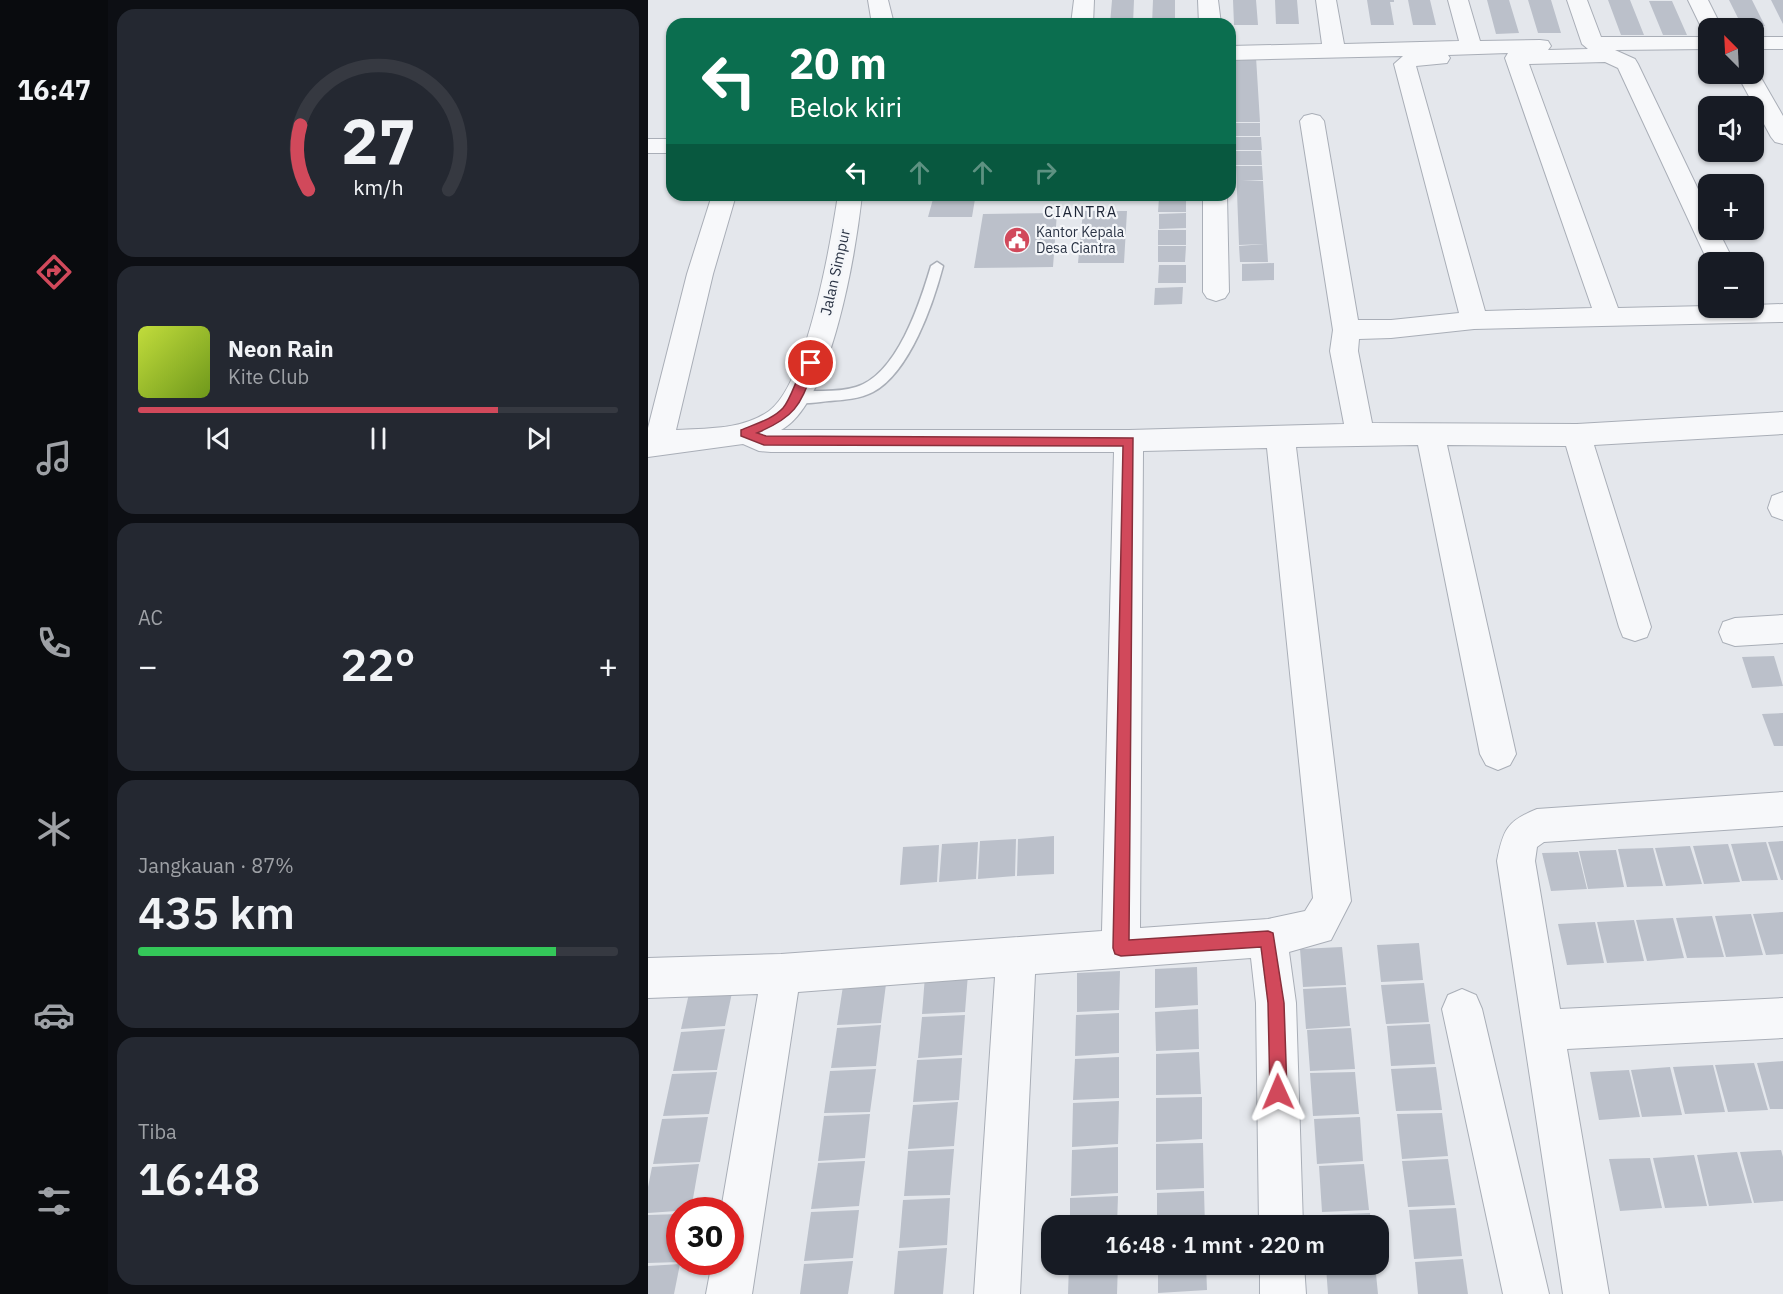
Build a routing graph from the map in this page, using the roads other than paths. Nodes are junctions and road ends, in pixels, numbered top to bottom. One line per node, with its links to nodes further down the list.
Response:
1 (878, 0): 8 (street)
2 (1084, 0): 9 (street)
3 (1208, 0): 10 (street)
4 (1326, 0): 17 (street)
5 (1458, 0): 16 (street)
6 (1577, 0): 15 (street)
7 (1698, 0): 11 (street)
8 (882, 18)
9 (1082, 18)
10 (1210, 18)
11 (1707, 18)
12 (1698, 43): 15 (street)
13 (1764, 43): 14 (street)
14 (1783, 43)
15 (1593, 44): 16 (street)
16 (1471, 47): 17 (street)
17 (1334, 49): 18 (street)
18 (1236, 53)
19 (1516, 58): 28 (street); 34 (street); 35 (street)
20 (1753, 84): 22 (street)
21 (1312, 121): 36 (street)
22 (1783, 137)
23 (648, 146): 24 (street)
24 (666, 146)
25 (722, 201): 45 (street)
26 (849, 201): 37 (street, Jalan Simpur)
27 (1215, 201): 30 (street)
28 (1716, 252)
29 (937, 266): 37 (lane)
30 (1216, 292)
31 (1698, 312): 34 (street)
32 (1764, 312): 33 (street)
33 (1783, 313)
34 (1608, 316): 35 (street)
35 (1474, 320): 36 (street)
36 (1346, 330): 40 (street)
37 (797, 398): 39 (street, Jalan Simpur)
38 (1783, 423): 42 (street)
39 (746, 433): 44 (street); 45 (street, Jalan Simpur)
40 (1359, 434): 41 (street); 43 (street)
41 (1430, 435): 42 (street); 49 (street)
42 (1577, 435): 46 (street)
43 (1280, 436): 44 (street); 51 (street)
44 (1129, 441): 52 (street)
45 (654, 444)
46 (1635, 627)
47 (1783, 629): 48 (street)
48 (1735, 632)
49 (1498, 754)
50 (1783, 809): 58 (street)
51 (1268, 938): 52 (street); 59 (street)
52 (1121, 948): 53 (street)
53 (1016, 958): 54 (street); 62 (street)
54 (782, 974): 55 (street); 61 (street)
55 (648, 978)
56 (1462, 1009): 64 (street)
57 (1783, 1018): 58 (street)
58 (1543, 1030): 65 (street)
59 (1281, 1215)
60 (1282, 1275): 63 (street)
61 (729, 1294)
62 (997, 1294)
63 (1283, 1294)
64 (1526, 1294)
65 (1586, 1294)

